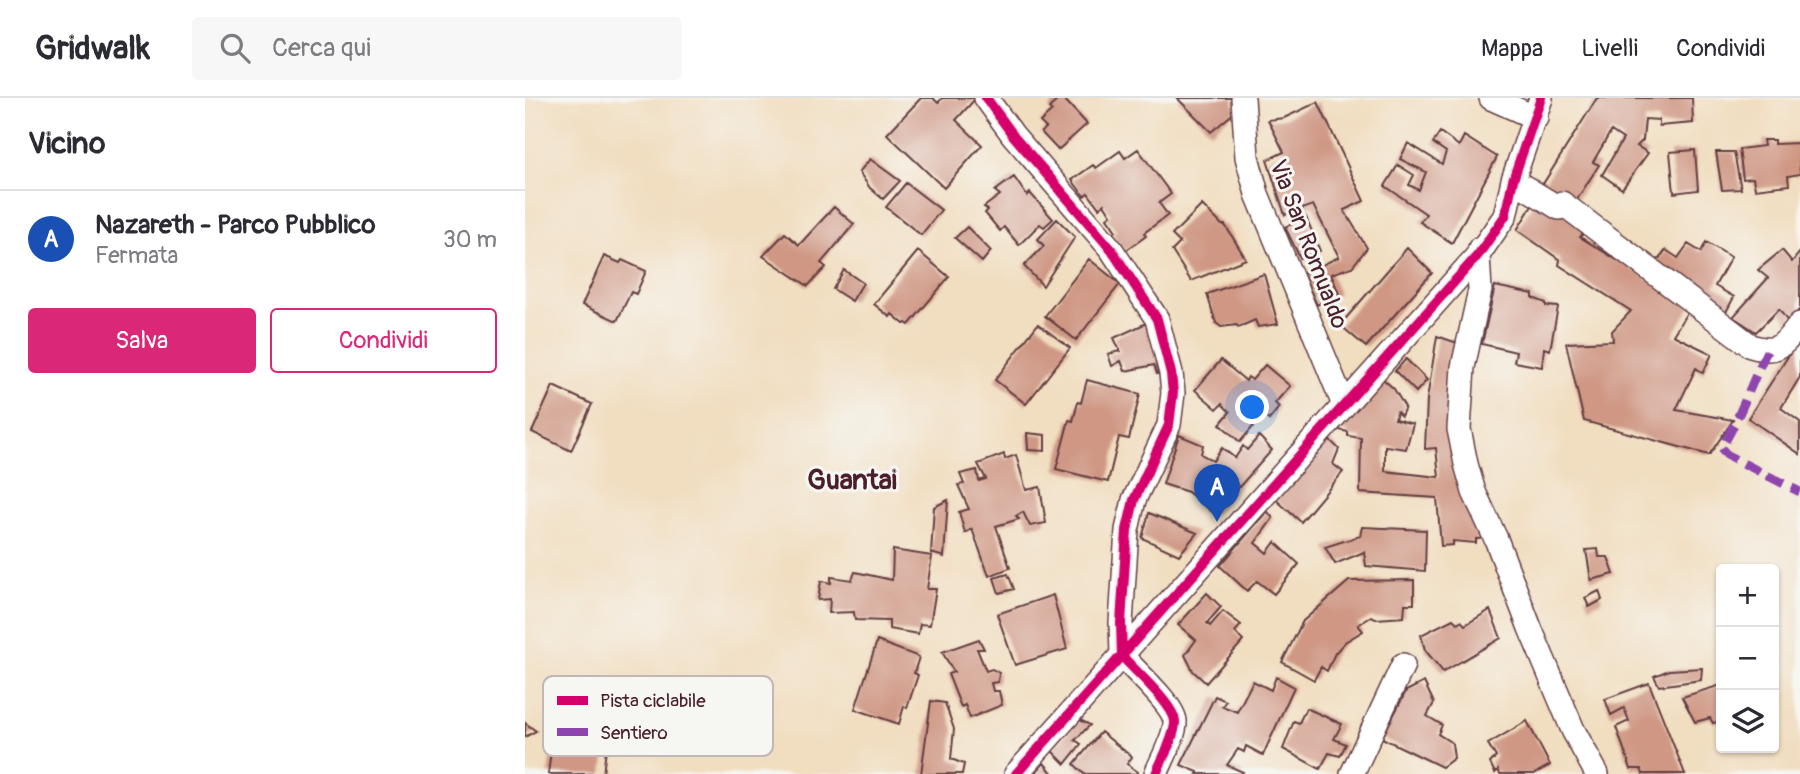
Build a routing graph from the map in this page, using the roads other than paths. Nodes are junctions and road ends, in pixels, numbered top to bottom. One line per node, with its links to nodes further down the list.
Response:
1 (986, 98): 9 (street)
2 (1243, 98): 8 (street, Via San Romualdo)
3 (1491, 98): 4 (street)
4 (1538, 108): 5 (street)
5 (1513, 180): 6 (street); 7 (street)
6 (1478, 255): 8 (street); 14 (street)
7 (1800, 324)
8 (1344, 405): 9 (street)
9 (1122, 656): 11 (street); 12 (street)
10 (1403, 665): 13 (street)
11 (1016, 774)
12 (1156, 774)
13 (1353, 774)
14 (1597, 774)

